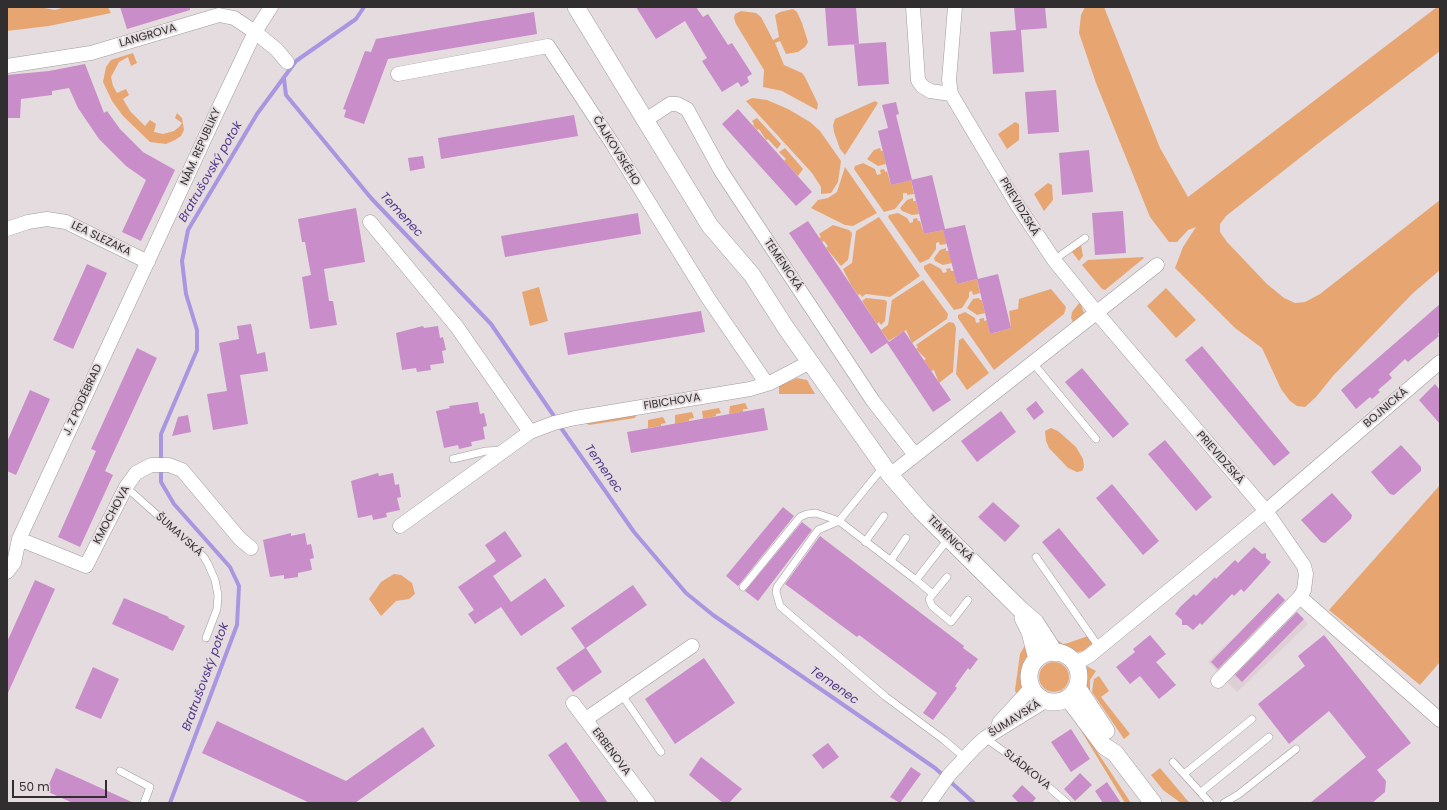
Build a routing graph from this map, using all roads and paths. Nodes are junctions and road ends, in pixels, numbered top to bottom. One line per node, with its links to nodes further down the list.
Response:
1 (271, 7): 6 (street)
2 (576, 7): 11 (street, TEMENICKÁ)
3 (913, 7): 10 (street)
4 (955, 7): 10 (street, PRIEVIDZSKÁ)
5 (234, 13): 6 (street, LANGROVA); 8 (street, LANGROVA)
6 (255, 32): 7 (street, LANGROVA); 16 (street, NÁM. REPUBLIKY)
7 (287, 62)
8 (7, 66)
9 (398, 74): 22 (street, ČAJKOVSKÉHO)
10 (951, 94): 15 (street, PRIEVIDZSKÁ)
11 (644, 120): 19 (street, TEMENICKÁ); 26 (street, TEMENICKÁ)
12 (370, 222): 23 (street)
13 (7, 229): 16 (street, LEA SLEZAKA)
14 (1086, 238): 15 (lane)
15 (1054, 260): 18 (street, PRIEVIDZSKÁ)
16 (148, 262): 36 (street, J. Z PODĚBRAD)
17 (1157, 266): 18 (street)
18 (1097, 313): 21 (street); 30 (street, PRIEVIDZSKÁ)
19 (810, 362): 22 (street, FIBICHOVA); 28 (street, TEMENICKÁ)
20 (1440, 362): 30 (street, BOJNICKÁ)
21 (1033, 363): 24 (lane); 26 (street)
22 (767, 384): 23 (street, FIBICHOVA)
23 (530, 432): 25 (street, FIBICHOVA)
24 (1096, 439)
25 (505, 450): 27 (lane); 33 (street, FIBICHOVA)
26 (915, 455): 28 (street)
27 (453, 459)
28 (887, 470): 32 (lane); 35 (street, TEMENICKÁ)
29 (126, 487): 36 (street, KMOCHOVA); 38 (street, KMOCHOVA); 50 (lane, ŠUMAVSKÁ)
30 (1266, 511): 47 (street, PRIEVIDZSKÁ); 52 (street)
31 (884, 516): 37 (lane)
32 (839, 522): 37 (lane); 45 (lane); 69 (lane)
33 (400, 526)
34 (906, 538): 41 (lane)
35 (949, 538): 44 (lane); 49 (street, TEMENICKÁ)
36 (19, 539): 39 (street, J. Z PODĚBRAD); 42 (street, J. Z PODĚBRAD)
37 (865, 542): 41 (lane)
38 (251, 548)
39 (7, 552)
40 (1036, 557): 52 (lane)
41 (891, 560): 44 (lane)
42 (7, 572)
43 (947, 578): 46 (lane)
44 (916, 580): 46 (lane)
45 (744, 587)
46 (933, 594): 48 (lane)
47 (1300, 597): 56 (street, PRIEVIDZSKÁ); 64 (street)
48 (968, 600)
49 (1021, 610): 53 (street, TEMENICKÁ); 54 (street, TEMENICKÁ)
50 (206, 638)
51 (692, 646): 59 (street)
52 (1099, 647): 55 (street)
53 (1055, 653): 54 (street); 55 (street, TEMENICKÁ)
54 (1037, 659): 57 (street)
55 (1074, 664): 58 (street)
56 (1218, 681)
57 (1031, 688): 60 (street); 66 (street, ŠUMAVSKÁ)
58 (1072, 692): 60 (street); 78 (street)
59 (622, 695): 62 (street); 68 (lane)
60 (1045, 701): 66 (street, ŠUMAVSKÁ)
61 (573, 703): 62 (street, ERBENOVA)
62 (586, 719): 75 (street, ERBENOVA)
63 (1252, 719): 72 (lane)
64 (1440, 720)
65 (1269, 737): 73 (lane)
66 (985, 738): 69 (street, ŠUMAVSKÁ); 77 (lane, SLÁDKOVA)
67 (1296, 749): 80 (lane)
68 (661, 752)
69 (964, 757): 76 (street, ŠUMAVSKÁ)
70 (1173, 762): 72 (lane)
71 (120, 771): 74 (lane)
72 (1184, 774): 73 (lane)
73 (1201, 792): 79 (lane)
74 (144, 803)
75 (648, 803)
76 (928, 803)
77 (1067, 803)
78 (1153, 803)
79 (1210, 803)
80 (1224, 803)

